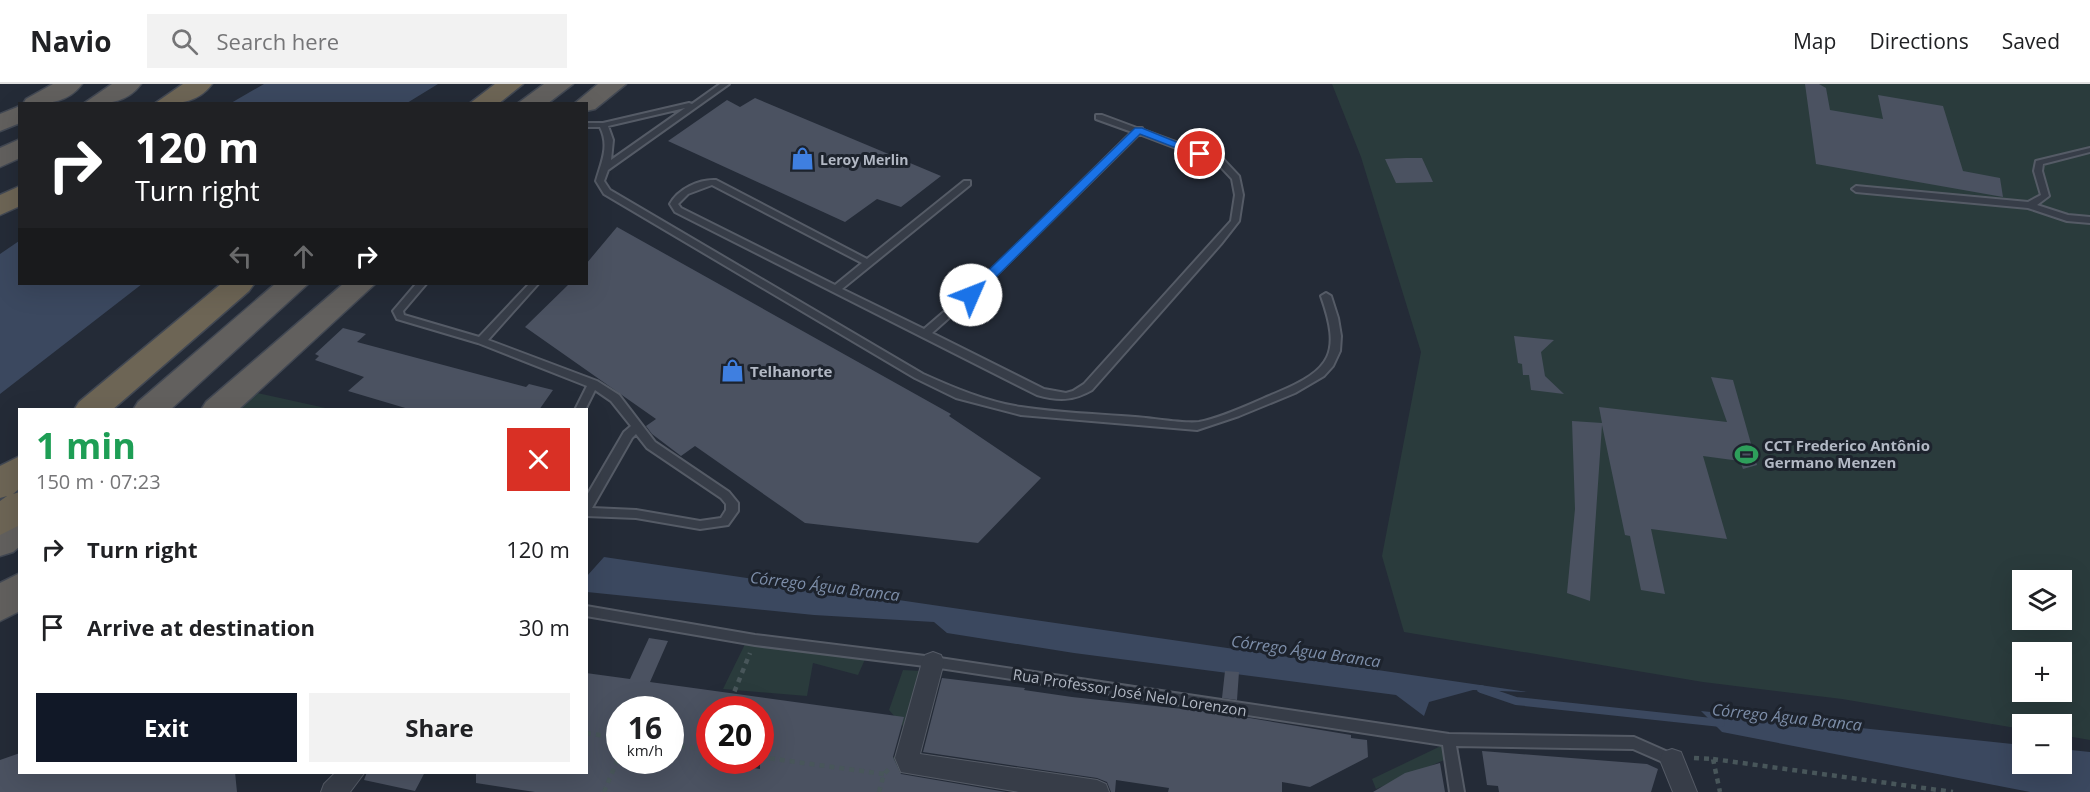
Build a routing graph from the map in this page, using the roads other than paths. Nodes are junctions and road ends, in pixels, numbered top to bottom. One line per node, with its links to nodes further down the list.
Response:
1 (70, 84): 8 (highway)
2 (129, 84): 9 (highway)
3 (200, 84): 10 (highway)
4 (511, 84): 11 (highway)
5 (561, 84): 12 (highway)
6 (614, 84): 13 (highway)
7 (724, 84): 14 (lane)
8 (38, 102)
9 (98, 102)
10 (169, 102)
11 (484, 102)
12 (532, 102)
13 (588, 103)
14 (695, 104): 19 (lane); 24 (lane)
15 (18, 113): 17 (highway)
16 (1099, 117): 20 (lane)
17 (0, 124)
18 (588, 125): 19 (lane)
19 (603, 125): 24 (lane)
20 (1139, 130): 39 (lane); 39 (lane)
21 (18, 148): 23 (highway)
22 (2090, 150): 28 (lane)
23 (0, 159)
24 (603, 169): 38 (lane)
25 (967, 183): 31 (lane)
26 (1856, 189): 28 (lane)
27 (18, 195): 29 (highway)
28 (2029, 205): 30 (lane)
29 (0, 207)
30 (2090, 220)
31 (868, 263): 37 (lane); 37 (lane)
32 (238, 285): 42 (highway)
33 (292, 285): 43 (highway)
34 (359, 285): 44 (highway)
35 (420, 285): 40 (lane)
36 (533, 285): 40 (lane)
37 (837, 288): 39 (lane)
38 (1326, 296)
39 (926, 333)
40 (481, 341): 41 (lane)
41 (593, 384): 45 (lane); 46 (lane)
42 (92, 408)
43 (151, 408)
44 (220, 408)
45 (581, 408)
46 (636, 428): 49 (lane); 51 (lane)
47 (18, 471): 48 (highway)
48 (0, 485)
49 (588, 506)
50 (18, 507): 52 (highway)
51 (588, 510)
52 (0, 521)
53 (18, 526): 54 (highway)
54 (0, 542)
55 (18, 590): 56 (highway)
56 (0, 605)
57 (588, 611): 58 (lane, Rua Professor José Nelo Lorenzon)
58 (933, 662): 59 (lane, Rua Professor José Nelo Lorenzon); 63 (street)
59 (1449, 740): 60 (lane, Rua Professor José Nelo Lorenzon); 64 (lane)
60 (1672, 760): 65 (street)
61 (351, 774): 62 (street)
62 (333, 792)
63 (1097, 792)
64 (1457, 792)
65 (1685, 792)

